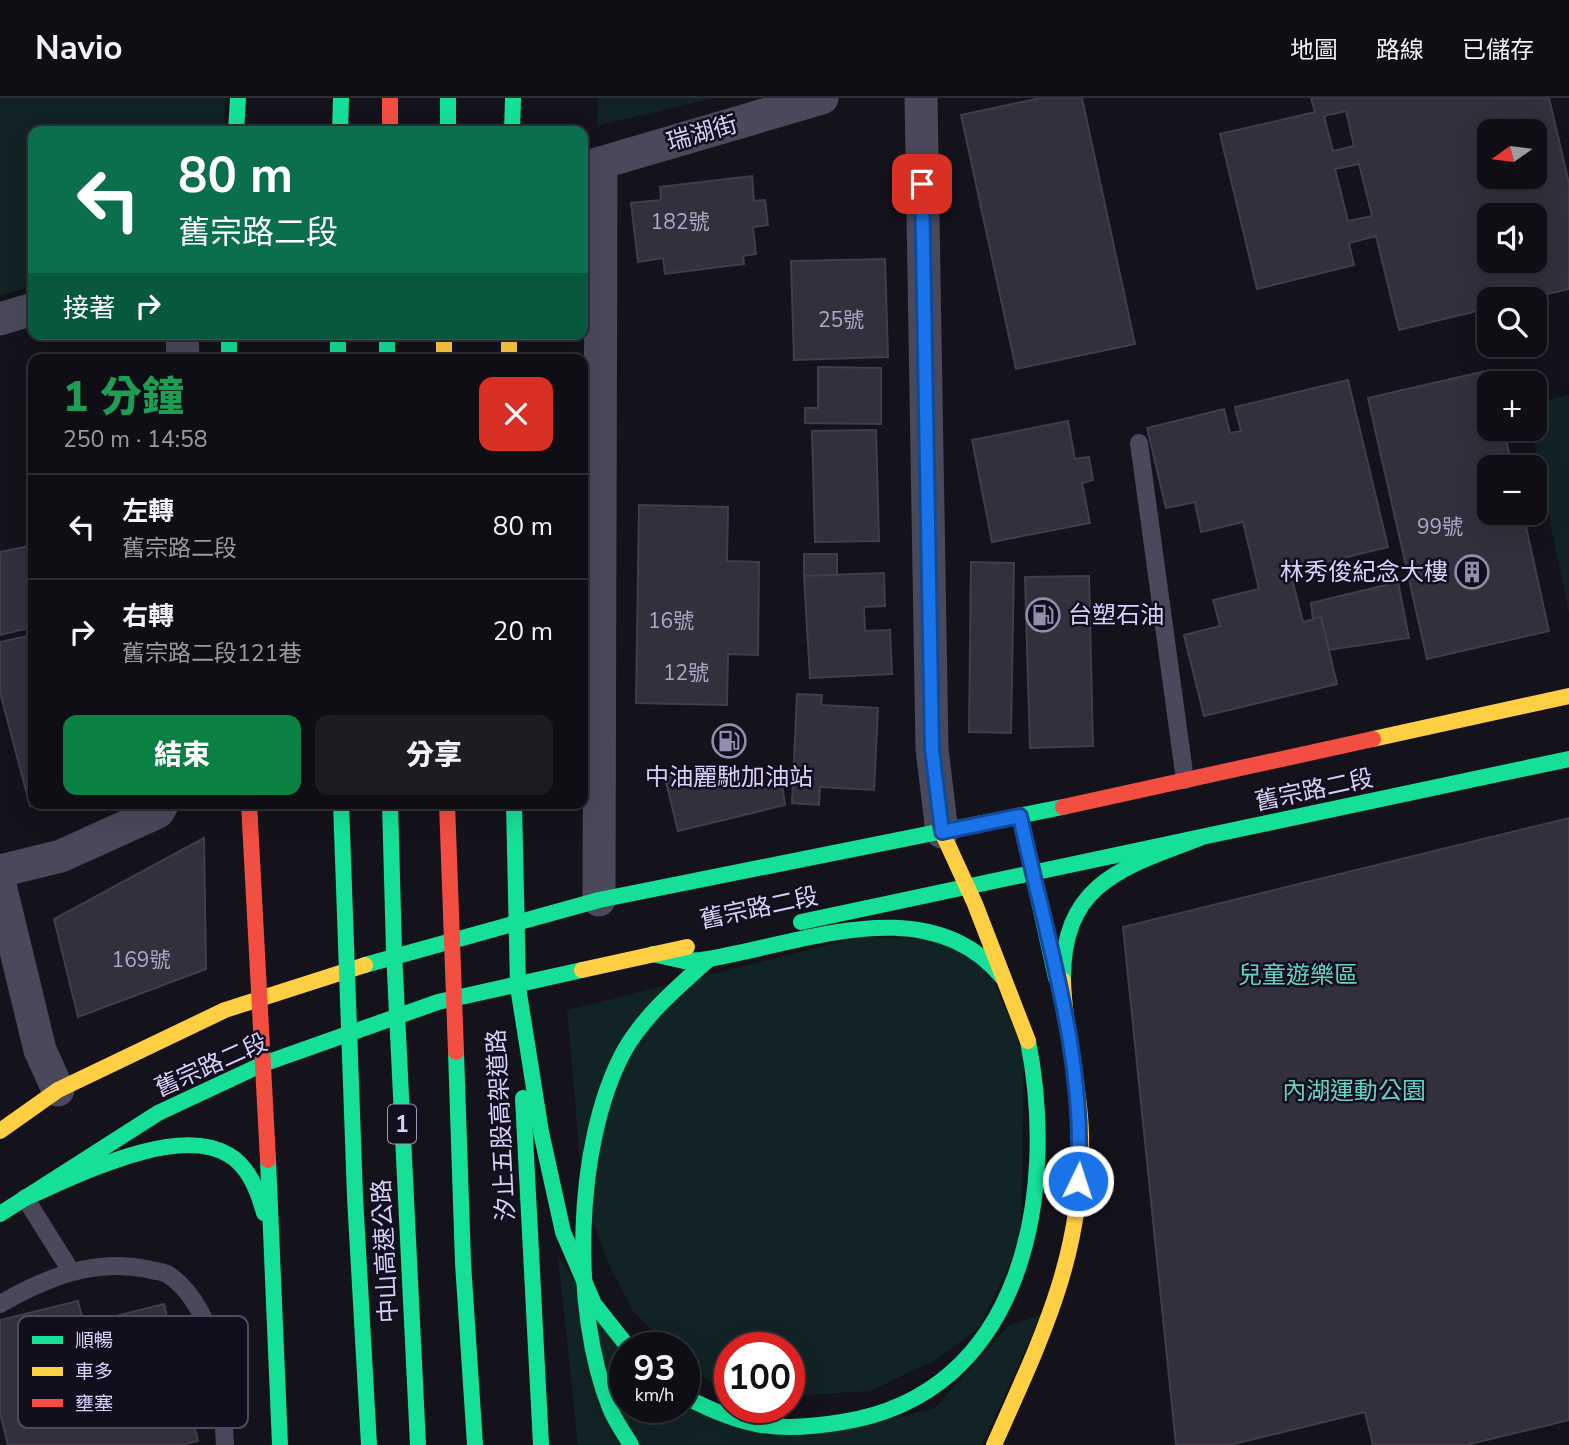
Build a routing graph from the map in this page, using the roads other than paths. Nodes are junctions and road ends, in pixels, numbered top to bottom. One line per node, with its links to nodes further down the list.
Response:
1 (237, 98): 8 (main road)
2 (341, 98): 9 (main road)
3 (390, 98): 10 (main road)
4 (449, 98): 11 (main road)
5 (513, 98): 12 (main road)
6 (822, 98): 13 (street, 瑞湖街)
7 (922, 98): 27 (street)
8 (236, 126)
9 (340, 126)
10 (390, 126)
11 (448, 126)
12 (512, 126)
13 (592, 166): 33 (street)
14 (28, 311): 15 (street)
15 (0, 319)
16 (1139, 443): 19 (lane)
17 (1569, 696): 19 (main road, 舊宗路二段)
18 (1569, 759): 28 (main road, 舊宗路二段)
19 (1185, 780): 26 (main road, 舊宗路二段)
20 (160, 809): 29 (street)
21 (249, 809): 38 (main road)
22 (341, 809): 52 (main road, 1, bridge)
23 (390, 809): 53 (main road, 中山高速公路 / 1, bridge)
24 (447, 809): 54 (main road, bridge)
25 (514, 809): 37 (main road, 汐止五股高架道路, bridge)
26 (1020, 816): 27 (main road, 舊宗路二段); 30 (main road)
27 (942, 832): 32 (main road); 33 (main road, 舊宗路二段)
28 (1200, 838): 30 (main road, 舊宗路二段); 39 (main road)
29 (0, 871)
30 (1032, 874): 32 (main road, 舊宗路二段); 39 (main road)
31 (0, 885): 41 (street)
32 (971, 887): 34 (main road, 舊宗路二段); 36 (main road)
33 (599, 900): 38 (main road, 舊宗路二段)
34 (653, 954): 35 (main road); 40 (main road, 舊宗路二段)
35 (709, 959): 36 (main road); 56 (main road)
36 (1003, 978): 50 (main road)
37 (517, 987): 49 (main road, bridge); 55 (main road, 汐止五股高架道路, bridge)
38 (259, 997): 40 (main road); 41 (main road, 舊宗路二段)
39 (1069, 1034): 57 (main road)
40 (263, 1065): 43 (main road, 舊宗路二段); 45 (main road)
41 (58, 1090): 42 (main road, 舊宗路二段)
42 (0, 1131)
43 (25, 1198): 44 (main road, 舊宗路二段); 45 (main road); 46 (lane)
44 (0, 1214)
45 (272, 1245): 51 (main road)
46 (72, 1271): 47 (lane); 48 (lane)
47 (0, 1304)
48 (201, 1316)
49 (616, 1332)
50 (700, 1404)
51 (280, 1445)
52 (369, 1445)
53 (418, 1445)
54 (475, 1445)
55 (541, 1445)
56 (631, 1445)
57 (994, 1445)

